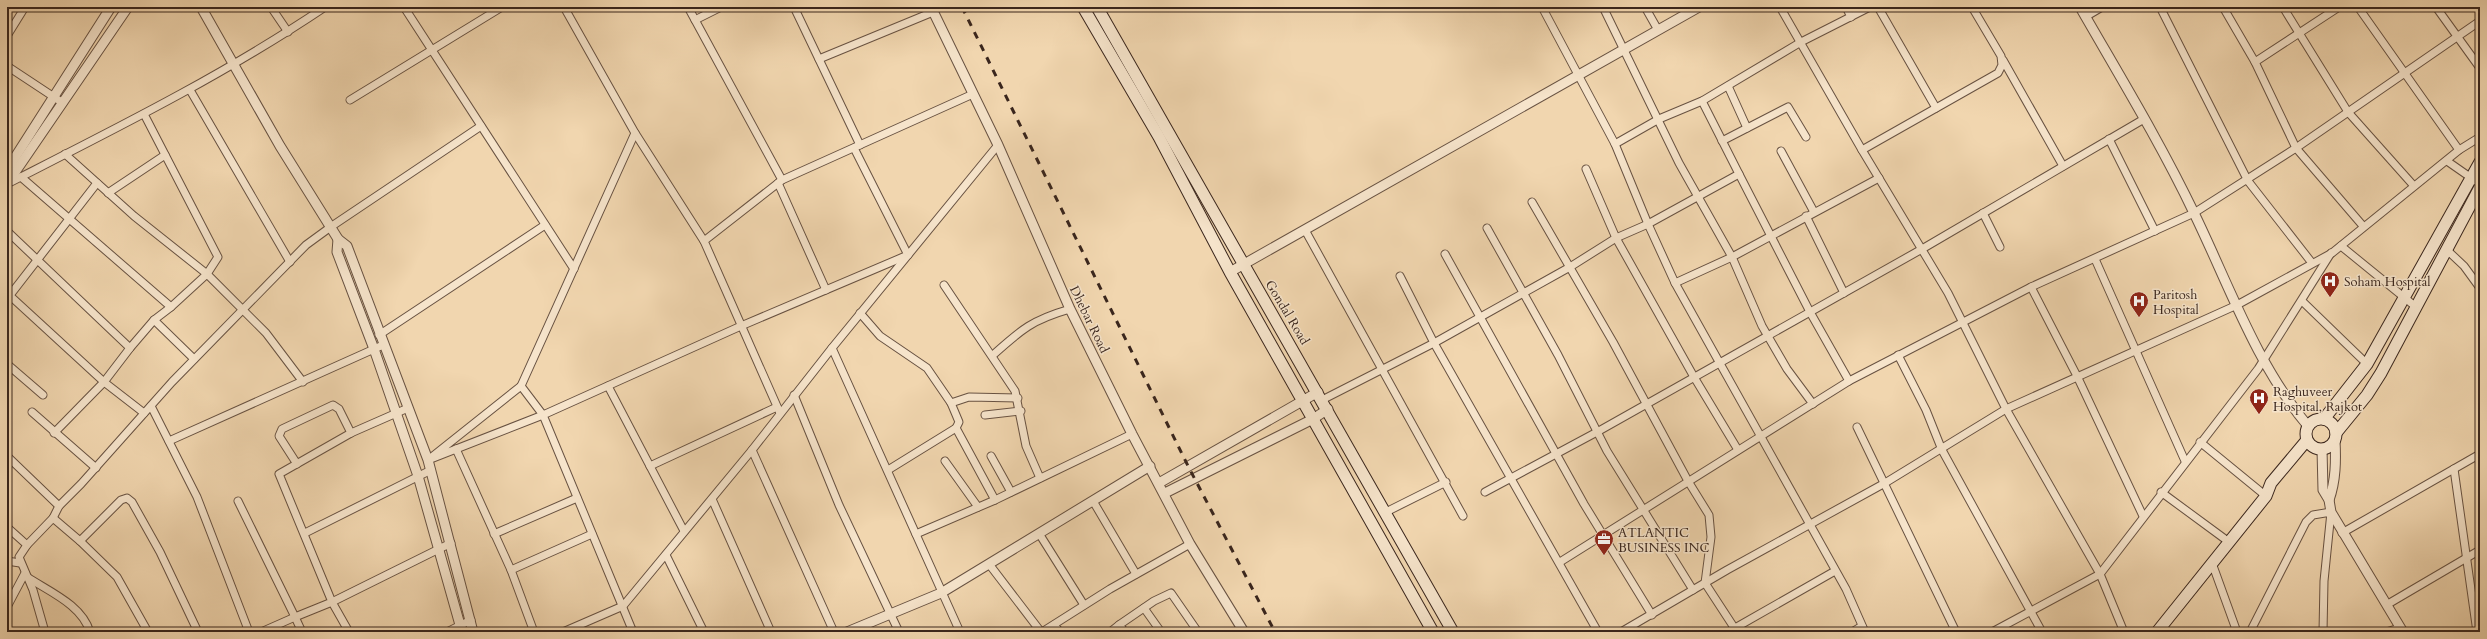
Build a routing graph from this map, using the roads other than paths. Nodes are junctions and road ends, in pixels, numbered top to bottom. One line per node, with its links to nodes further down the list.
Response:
1 (25, 7): 40 (street)
2 (112, 7): 56 (street)
3 (128, 7): 59 (street)
4 (201, 7): 48 (street)
5 (271, 7): 38 (street)
6 (325, 7): 38 (street)
7 (404, 7): 43 (street)
8 (502, 7): 43 (street)
9 (564, 7): 67 (street)
10 (688, 7): 35 (street)
11 (721, 7): 35 (street)
12 (794, 7): 46 (street)
13 (1083, 7): 131 (main road)
14 (1097, 7): 128 (main road, Gondal Road)
15 (1542, 7): 52 (street)
16 (1603, 7): 44 (street)
17 (1645, 7): 37 (street)
18 (1699, 7): 37 (street)
19 (1780, 7): 42 (street)
20 (1846, 7): 33 (street)
21 (1870, 7): 33 (street)
22 (1878, 7): 60 (street)
23 (1972, 7): 45 (street)
24 (2080, 7): 34 (street)
25 (2102, 7): 34 (street)
26 (2160, 7): 89 (street)
27 (2223, 7): 47 (street)
28 (2283, 7): 39 (street)
29 (2338, 7): 39 (street)
30 (2358, 7): 51 (street)
31 (2436, 7): 41 (street)
32 (932, 9): 46 (street); 55 (street, Dhebar Road)
33 (1851, 17): 42 (street)
34 (2085, 17): 63 (street)
35 (695, 20): 91 (street)
36 (2480, 21): 41 (street)
37 (1658, 30): 44 (street)
38 (288, 32): 48 (street)
39 (2299, 34): 47 (street); 61 (street)
40 (7, 36)
41 (2457, 38): 50 (street); 51 (street)
42 (1802, 42): 53 (street); 76 (street)
43 (431, 49): 57 (street); 65 (street)
44 (1625, 49): 52 (street); 64 (street)
45 (2001, 56): 60 (street); 83 (street)
46 (819, 59): 74 (street)
47 (2255, 62): 75 (street)
48 (232, 64): 54 (street); 106 (street)
49 (7, 66): 56 (street)
50 (2480, 68)
51 (2403, 74): 61 (street); 77 (street)
52 (1578, 76): 72 (street); 109 (street)
53 (1728, 86): 58 (street); 66 (street)
54 (190, 90): 62 (street); 126 (street)
55 (973, 94): 73 (street, Dhebar Road); 74 (street)
56 (53, 97): 59 (street); 85 (street)
57 (350, 100)
58 (1702, 101): 64 (street); 71 (street)
59 (63, 103): 93 (street)
60 (1936, 108): 76 (street)
61 (2348, 112): 75 (street); 94 (street)
62 (144, 114): 79 (street); 80 (street)
63 (2144, 119): 70 (street); 101 (street)
64 (1659, 120): 72 (street); 97 (street)
65 (481, 126): 105 (street); 106 (street)
66 (1747, 128): 69 (street); 71 (street)
67 (634, 134): 115 (street); 130 (street)
68 (2480, 137): 77 (street)
69 (1806, 138)
70 (2109, 139): 83 (street); 111 (street)
71 (1722, 141): 86 (street)
72 (1615, 144): 104 (street)
73 (998, 145): 122 (street); 147 (street, Dhebar Road)
74 (857, 146): 91 (street); 122 (street)
75 (2296, 148): 89 (street); 107 (street)
76 (1862, 150): 88 (street)
77 (2459, 150): 81 (street)
78 (1781, 151): 99 (street)
79 (65, 154): 87 (street); 92 (street)
80 (165, 155): 96 (street); 132 (street)
81 (2446, 161): 90 (street); 94 (street)
82 (2480, 162): 90 (main road)
83 (2063, 166): 100 (street)
84 (1586, 169): 113 (street)
85 (7, 170)
86 (1739, 174): 97 (street); 112 (street)
87 (21, 177): 93 (street); 103 (street)
88 (1879, 178): 99 (street); 118 (street)
89 (2248, 181): 101 (street); 127 (street)
90 (2476, 181): 142 (main road)
91 (780, 182): 115 (street); 138 (street)
92 (97, 183): 96 (street); 103 (street)
93 (7, 184)
94 (2414, 186): 107 (street)
95 (2480, 188): 119 (main road)
96 (108, 193): 132 (street)
97 (1698, 196): 104 (street); 123 (street)
98 (1532, 202): 129 (street)
99 (1814, 212): 102 (street)
100 (1983, 213): 117 (street); 118 (street)
101 (2194, 213): 111 (street); 144 (street)
102 (1806, 216): 112 (street); 140 (street)
103 (70, 220): 125 (street); 145 (street)
104 (1648, 224): 113 (street); 134 (street)
105 (545, 225): 130 (street); 156 (street)
106 (332, 226): 114 (street); 126 (street)
107 (2363, 226): 116 (street)
108 (1487, 228): 139 (street)
109 (1305, 230): 128 (street); 170 (street)
110 (7, 231): 125 (street)
111 (2155, 232): 124 (street)
112 (1771, 235): 123 (street); 149 (street)
113 (1616, 238): 129 (street); 172 (street)
114 (338, 239): 156 (street); 162 (street)
115 (704, 241): 154 (street)
116 (2341, 246): 120 (street); 142 (street)
117 (2000, 247)
118 (1922, 249): 140 (street); 153 (street)
119 (2447, 250): 137 (street); 146 (main road)
120 (2332, 253): 127 (street); 143 (street)
121 (1445, 254): 151 (street)
122 (908, 255): 138 (street); 150 (street)
123 (1732, 257): 134 (street); 155 (street)
124 (2095, 259): 136 (street); 161 (street)
125 (38, 262): 141 (street); 159 (street)
126 (290, 262): 148 (street)
127 (2312, 263): 144 (street)
128 (1243, 264): 131 (street); 181 (main road, Gondal Road)
129 (1570, 267): 139 (street); 184 (street)
130 (574, 269): 176 (street)
131 (1230, 272): 182 (main road)
132 (206, 274): 145 (street); 148 (street)
133 (1400, 276): 157 (street)
134 (1675, 283): 167 (street)
135 (944, 285): 163 (street)
136 (2031, 287): 153 (street); 171 (street)
137 (2480, 288)
138 (826, 290): 154 (street)
139 (1524, 292): 151 (street); 201 (street)
140 (1844, 293): 149 (street)
141 (8, 296): 174 (street)
142 (2405, 299): 146 (street); 169 (main road)
143 (2302, 301): 166 (street); 169 (street)
144 (2236, 305): 161 (street); 166 (street)
145 (171, 306): 152 (street)
146 (2416, 307): 205 (main road)
147 (1070, 309): 163 (street); 204 (street, Dhebar Road)
148 (244, 311): 165 (street); 175 (street)
149 (1810, 312): 155 (street); 173 (street)
150 (860, 313): 160 (street); 183 (street)
151 (1479, 317): 157 (street); 214 (street)
152 (154, 320): 159 (street); 165 (street)
153 (1961, 322): 164 (street); 188 (street)
154 (741, 326): 177 (street); 189 (street)
155 (1768, 334): 167 (street); 185 (street)
156 (379, 335): 158 (street)
157 (1434, 343): 170 (street); 230 (street)
158 (383, 346): 162 (street); 187 (street)
159 (130, 348): 174 (street)
160 (832, 348): 179 (street); 227 (street)
161 (2136, 349): 171 (street); 220 (street)
162 (374, 350): 175 (street); 193 (street)
163 (993, 355): 180 (street)
164 (1898, 355): 173 (street); 213 (street)
165 (194, 359): 186 (street)
166 (2263, 359): 198 (street); 208 (street)
167 (1720, 362): 172 (street); 206 (street)
168 (7, 364): 178 (street)
169 (2367, 364): 197 (main road)
170 (1382, 369): 181 (street); 232 (street)
171 (2077, 376): 188 (street); 252 (street)
172 (1694, 377): 184 (street); 212 (street)
173 (1848, 381): 185 (street)
174 (104, 382): 192 (street); 202 (street)
175 (303, 382): 207 (street)
176 (521, 386): 194 (street); 218 (street)
177 (608, 386): 194 (street); 222 (street)
178 (43, 395)
179 (794, 395): 189 (street); 294 (street)
180 (1018, 398): 183 (street); 190 (street)
181 (1323, 400): 182 (street); 196 (street); 249 (main road, Gondal Road)
182 (1304, 401): 196 (main road); 233 (street)
183 (951, 403): 200 (street)
184 (1647, 404): 201 (street); 231 (street)
185 (1813, 404): 206 (street)
186 (151, 406): 192 (street); 207 (street)
187 (408, 408): 193 (street); 218 (street)
188 (2006, 409): 213 (street); 281 (street)
189 (779, 410): 211 (street); 222 (street)
190 (1021, 411): 195 (street); 229 (street)
191 (32, 412): 202 (street)
192 (144, 413): 224 (street)
193 (395, 414): 203 (street); 228 (street)
194 (543, 415): 210 (street); 240 (street)
195 (985, 415)
196 (1313, 419): 238 (street); 332 (main road)
197 (2324, 420): 198 (main road); 205 (main road)
198 (2308, 426): 209 (main road)
199 (1856, 427): 234 (street)
200 (956, 428): 227 (street); 242 (street)
201 (1597, 432): 214 (street); 248 (street)
202 (54, 433): 224 (street)
203 (351, 433): 221 (street); 221 (street)
204 (1132, 434): 223 (street, Dhebar Road); 229 (street)
205 (2336, 436): 209 (main road); 243 (street)
206 (1760, 437): 212 (street); 254 (street)
207 (169, 441): 310 (street)
208 (2200, 442): 220 (street); 239 (street)
209 (2313, 445): 239 (main road); 243 (street)
210 (456, 449): 218 (street); 259 (street)
211 (752, 450): 241 (street); 321 (street)
212 (1738, 450): 231 (street)
213 (1942, 450): 234 (street); 293 (street)
214 (1557, 454): 230 (street); 262 (street)
215 (2480, 454): 225 (street)
216 (7, 456): 246 (street)
217 (991, 456): 235 (street)
218 (428, 460): 226 (street)
219 (945, 461): 247 (street)
220 (2185, 461): 237 (street)
221 (297, 464): 257 (street)
222 (650, 466): 256 (street)
223 (1150, 466): 233 (street, Dhebar Road); 244 (street)
224 (96, 468): 246 (street)
225 (2454, 469): 258 (street); 272 (street)
226 (431, 470): 228 (street); 266 (street)
227 (888, 470): 261 (street)
228 (418, 476): 257 (street); 269 (street)
229 (1040, 478): 235 (street)
230 (1511, 479): 236 (street); 274 (street)
231 (1688, 481): 248 (street); 283 (street)
232 (1446, 482): 249 (street); 251 (street)
233 (1159, 483): 238 (street, Dhebar Road)
234 (1885, 483): 254 (street); 337 (street)
235 (1011, 492): 242 (street)
236 (1485, 492)
237 (2161, 492): 252 (street); 265 (street)
238 (1165, 493): 267 (street, Dhebar Road)
239 (2268, 493): 265 (main road)
240 (577, 498): 259 (street); 260 (street)
241 (712, 499): 256 (street); 320 (street)
242 (995, 500): 247 (street)
243 (2329, 500): 250 (street)
244 (1092, 501): 263 (street); 280 (street)
245 (238, 502): 296 (street)
246 (59, 506): 253 (street)
247 (978, 507): 261 (street)
248 (1644, 509): 262 (street); 284 (street)
249 (1386, 512): 333 (main road, Gondal Road)
250 (2331, 512): 258 (street); 343 (street); 344 (street)
251 (1463, 516)
252 (2143, 516): 281 (street)
253 (53, 518): 264 (street); 268 (street)
254 (1809, 524): 279 (street); 283 (street)
255 (7, 527): 268 (street)
256 (684, 531): 271 (street)
257 (305, 533): 287 (street)
258 (2342, 533): 292 (street)
259 (494, 534): 278 (street)
260 (592, 534): 278 (street); 289 (street)
261 (916, 534): 285 (street)
262 (1602, 534): 274 (street); 295 (street)
263 (1040, 535): 277 (street); 288 (street)
264 (80, 541): 308 (street); 309 (street)
265 (2229, 542): 276 (main road)
266 (451, 543): 269 (street); 297 (street)
267 (1190, 544): 280 (street); 331 (street, Dhebar Road)
268 (27, 545): 275 (street)
269 (439, 549): 287 (street); 300 (street)
270 (2480, 550): 272 (street)
271 (666, 555): 289 (street); 319 (street)
272 (2468, 557): 292 (street); 346 (street)
273 (7, 561): 275 (street)
274 (1560, 562): 334 (street)
275 (20, 563): 282 (street)
276 (2212, 563): 341 (main road); 342 (street)
277 (989, 564): 285 (street); 325 (street)
278 (511, 570): 316 (street)
279 (1835, 571): 303 (street); 304 (street)
280 (1136, 574): 288 (street)
281 (2100, 574): 293 (street); 340 (street)
282 (26, 575): 286 (street); 306 (street); 307 (street)
283 (1705, 583): 284 (street); 304 (street)
284 (1693, 590): 295 (street)
285 (941, 592): 294 (street); 324 (street)
286 (10, 596): 290 (street)
287 (332, 602): 296 (street); 313 (street)
288 (1084, 605): 298 (street)
289 (623, 606): 301 (street); 318 (street)
290 (7, 607)
291 (1144, 608): 299 (street); 329 (street); 330 (street)
292 (2390, 608): 305 (street)
293 (2031, 611): 338 (street); 339 (street)
294 (890, 614): 322 (street); 323 (street)
295 (1652, 615): 302 (street)
296 (295, 617): 311 (street); 312 (street)
297 (471, 620): 300 (street); 315 (street)
298 (1054, 624): 325 (street); 326 (street)
299 (1119, 626): 327 (street); 328 (street)
300 (461, 629): 314 (street)
301 (578, 629): 317 (street)
302 (1634, 629): 335 (street)
303 (1863, 629): 336 (street)
304 (1733, 630)
305 (2399, 631): 345 (street)
306 (45, 632)
307 (90, 632)
308 (148, 632)
309 (198, 632)
310 (249, 632)
311 (261, 632)
312 (302, 632)
313 (349, 632)
314 (447, 632)
315 (473, 632)
316 (534, 632)
317 (563, 632)
318 (633, 632)
319 (704, 632)
320 (771, 632)
321 (834, 632)
322 (847, 632)
323 (899, 632)
324 (960, 632)
325 (1042, 632)
326 (1060, 632)
327 (1110, 632)
328 (1125, 632)
329 (1162, 632)
330 (1198, 632)
331 (1244, 632)
332 (1433, 632)
333 (1453, 632)
334 (1598, 632)
335 (1621, 632)
336 (1852, 632)
337 (1956, 632)
338 (1992, 632)
339 (2042, 632)
340 (2124, 632)
341 (2157, 632)
342 (2237, 632)
343 (2250, 632)
344 (2323, 632)
345 (2386, 632)
346 (2478, 632)

